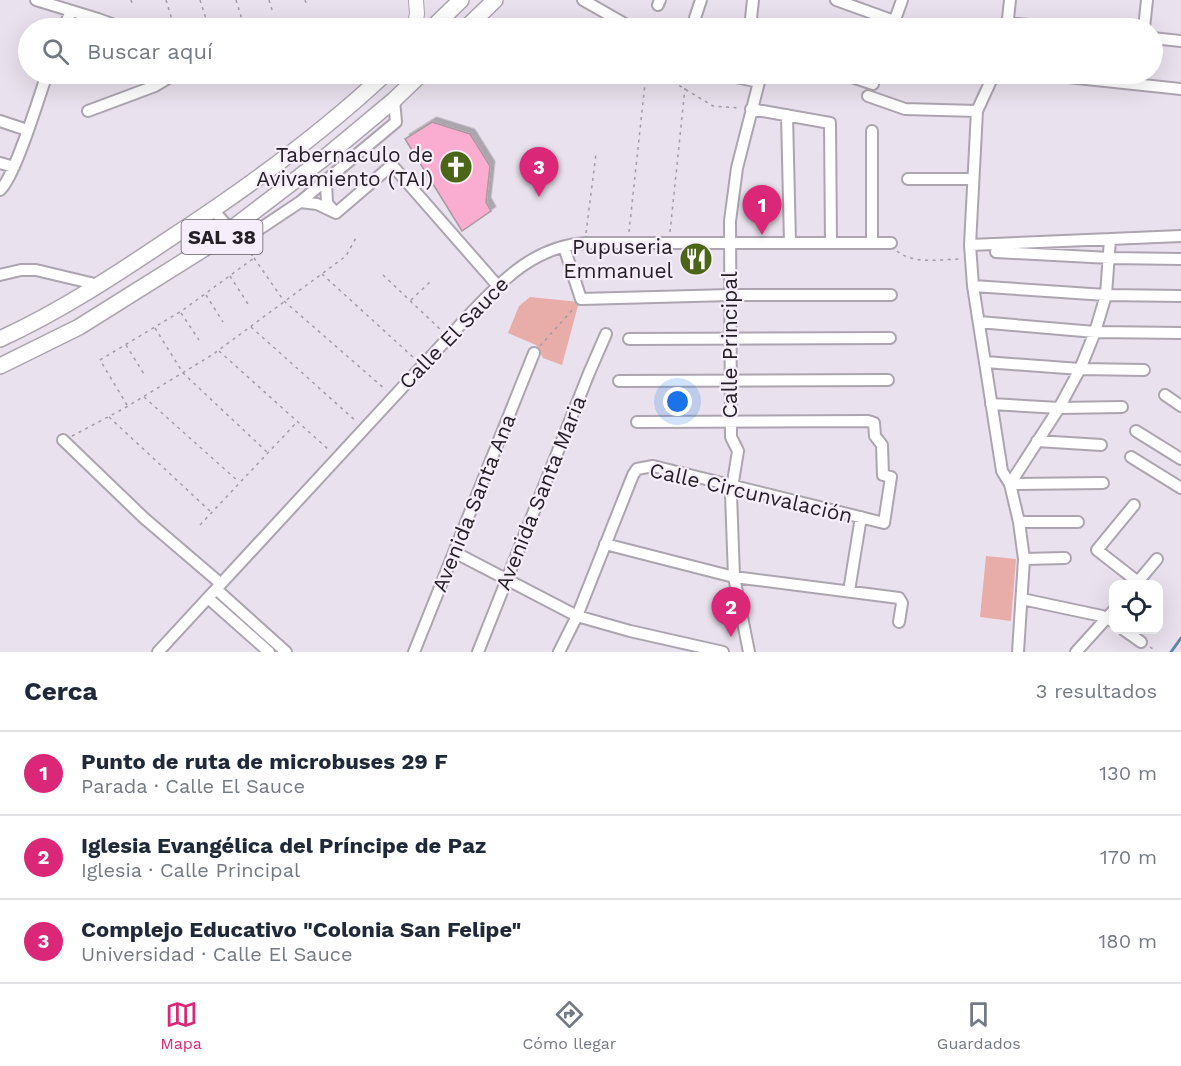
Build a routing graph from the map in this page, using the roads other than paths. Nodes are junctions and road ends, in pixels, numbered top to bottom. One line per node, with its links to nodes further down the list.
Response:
1 (36, 0): 12 (street)
2 (416, 0): 15 (main road)
3 (461, 0): 16 (highway)
4 (495, 0): 17 (highway)
5 (584, 0): 18 (street)
6 (701, 0): 19 (street)
7 (753, 0): 20 (street)
8 (836, 0): 21 (street)
9 (902, 0): 22 (street)
10 (1010, 0): 23 (street)
11 (1147, 0): 24 (street)
12 (71, 10): 13 (street); 14 (street)
13 (68, 18)
14 (94, 18)
15 (416, 18)
16 (442, 18)
17 (476, 18)
18 (615, 18)
19 (695, 18)
20 (749, 18)
21 (877, 18)
22 (896, 18)
23 (1008, 18)
24 (1145, 18)
25 (1163, 39): 26 (street)
26 (1181, 41)
27 (43, 84): 42 (street)
28 (159, 84): 38 (street)
29 (374, 84): 50 (highway, SAL 38)
30 (411, 84): 36 (highway, SAL 38)
31 (758, 84): 37 (street, Calle Principal)
32 (873, 84): 39 (street)
33 (989, 84): 39 (street)
34 (1160, 84): 35 (street)
35 (1181, 89)
36 (394, 100): 48 (street); 54 (highway, SAL 38)
37 (751, 109): 40 (street); 60 (street, Calle Principal)
38 (88, 111)
39 (977, 111): 47 (street)
40 (787, 116): 61 (street); 62 (street)
41 (0, 121): 42 (street)
42 (27, 130): 45 (street)
43 (872, 131): 63 (street)
44 (0, 163): 45 (street)
45 (14, 167): 49 (street)
46 (908, 179): 47 (street)
47 (973, 179): 65 (street)
48 (326, 181): 51 (street); 53 (street)
49 (0, 190)
50 (233, 195): 52 (highway, SAL 38); 54 (highway)
51 (300, 201): 53 (street); 56 (street)
52 (213, 210): 55 (highway, SAL 38); 56 (street)
53 (336, 213): 72 (street)
54 (251, 215): 56 (highway, SAL 38)
55 (195, 222): 59 (highway); 71 (highway, SAL 38)
56 (231, 230): 59 (highway, SAL 38)
57 (1181, 236): 58 (street)
58 (1110, 239): 65 (street); 68 (street)
59 (213, 243): 88 (highway, SAL 38)
60 (730, 243): 61 (street, Calle El Sauce); 66 (street, Calle El Sauce); 74 (street, Calle Principal)
61 (790, 243): 62 (street, Calle El Sauce)
62 (831, 243): 63 (street, Calle El Sauce)
63 (872, 243): 64 (street, Calle El Sauce)
64 (891, 243)
65 (970, 245): 73 (street)
66 (564, 247): 72 (street, Calle El Sauce); 74 (street)
67 (996, 252): 68 (street)
68 (1110, 258): 69 (street); 76 (street)
69 (1181, 259)
70 (0, 275): 71 (street)
71 (99, 285): 83 (highway, SAL 38)
72 (497, 285): 126 (street, Calle El Sauce)
73 (973, 286): 76 (street); 78 (street)
74 (730, 295): 75 (street); 85 (street, Calle Principal)
75 (891, 295)
76 (1106, 295): 77 (street); 79 (street)
77 (1181, 296)
78 (979, 322): 79 (street); 87 (street)
79 (1095, 332): 80 (street); 89 (street)
80 (1181, 333)
81 (606, 334): 123 (street, Avenida Santa Maria)
82 (890, 338): 85 (street)
83 (0, 339)
84 (629, 339): 85 (street)
85 (729, 339): 91 (street, Calle Principal)
86 (534, 353): 118 (street, Avenida Santa Ana)
87 (985, 362): 89 (street); 95 (street)
88 (0, 366)
89 (1080, 369): 90 (street); 98 (street)
90 (1144, 370)
91 (730, 380): 92 (street); 93 (street); 100 (street, Calle Principal)
92 (888, 380)
93 (619, 381)
94 (1166, 395): 96 (street)
95 (991, 404): 98 (street); 107 (street)
96 (1181, 406)
97 (1122, 407): 98 (street)
98 (1059, 408): 103 (street)
99 (637, 422): 100 (street)
100 (730, 422): 111 (street, Calle Principal); 114 (street, Calle Circunvalación)
101 (1136, 431): 106 (street)
102 (63, 441): 126 (street)
103 (1037, 441): 104 (street); 108 (street)
104 (1101, 445)
105 (1131, 457): 112 (street)
106 (1181, 459)
107 (1000, 463): 108 (street); 110 (street)
108 (1022, 466): 110 (street)
109 (1102, 483): 110 (street)
110 (1010, 484): 115 (street)
111 (732, 485): 114 (street, Calle Circunvalación); 117 (street, Calle Circunvalación); 122 (street, Calle Principal)
112 (1181, 488)
113 (1134, 505): 124 (street)
114 (861, 518): 127 (street)
115 (1019, 522): 116 (street); 119 (street)
116 (1078, 522)
117 (605, 544): 122 (street); 130 (street, Calle Circunvalación)
118 (454, 552): 123 (street); 139 (street, Avenida Santa Ana)
119 (1024, 558): 120 (street); 129 (street)
120 (1065, 558)
121 (1157, 560): 125 (street)
122 (734, 578): 127 (street); 143 (street, Calle Principal)
123 (507, 579): 130 (street); 140 (street, Avenida Santa Maria)
124 (1133, 580)
125 (1140, 580)
126 (218, 586): 128 (street, Calle El Sauce); 138 (street)
127 (849, 591): 133 (street)
128 (208, 598): 136 (street, Calle El Sauce); 137 (street)
129 (1022, 599): 131 (street); 144 (street)
130 (577, 616): 141 (street, Calle Circunvalación); 142 (street)
131 (1109, 616)
132 (1109, 618): 145 (street)
133 (899, 622)
134 (1130, 634): 135 (street)
135 (1141, 642)
136 (158, 652)
137 (269, 652)
138 (286, 652)
139 (414, 652)
140 (477, 652)
141 (559, 652)
142 (723, 652)
143 (749, 652)
144 (1018, 652)
145 (1076, 652)

